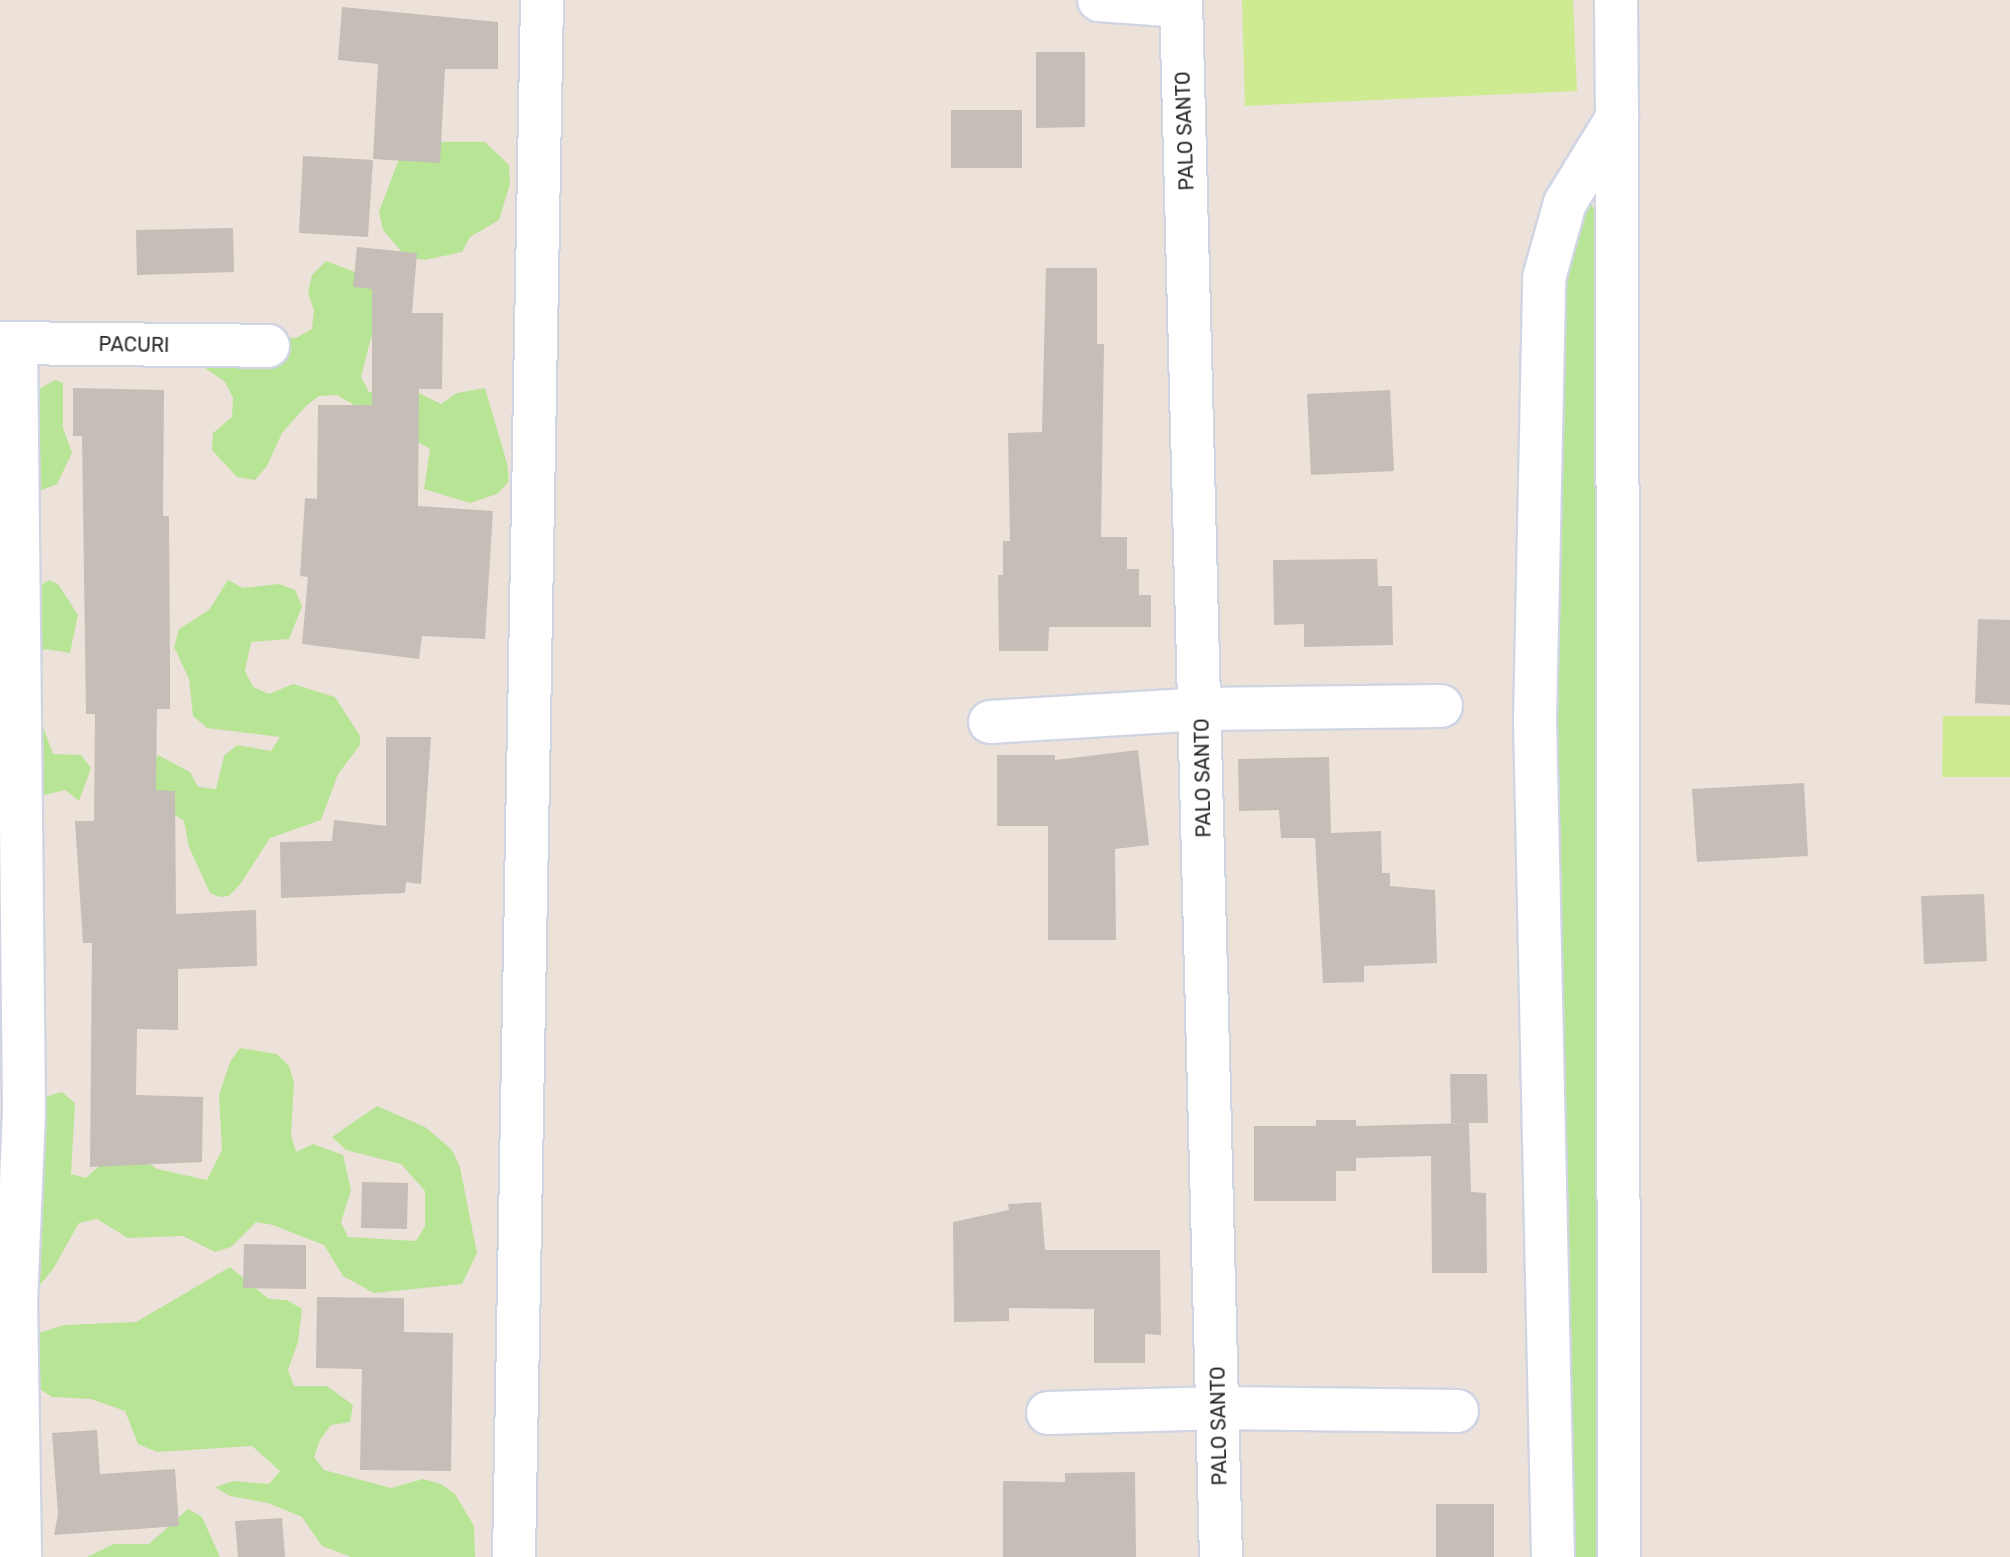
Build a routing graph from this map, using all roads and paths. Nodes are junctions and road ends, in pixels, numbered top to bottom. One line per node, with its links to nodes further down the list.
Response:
1 (542, 0): 16 (street)
2 (1099, 0): 4 (street)
3 (1616, 0): 5 (street)
4 (1181, 3): 9 (street, PALO SANTO)
5 (1617, 118): 18 (street); 19 (street)
6 (8, 343): 7 (street, PACURI); 11 (street)
7 (268, 346)
8 (1441, 706): 9 (street)
9 (1201, 709): 10 (street); 12 (street, PALO SANTO)
10 (990, 722)
11 (8, 1299): 15 (street)
12 (1220, 1408): 13 (street); 14 (street); 17 (street, PALO SANTO)
13 (1457, 1411)
14 (1048, 1413)
15 (20, 1557)
16 (514, 1557)
17 (1221, 1557)
18 (1553, 1557)
19 (1619, 1557)

